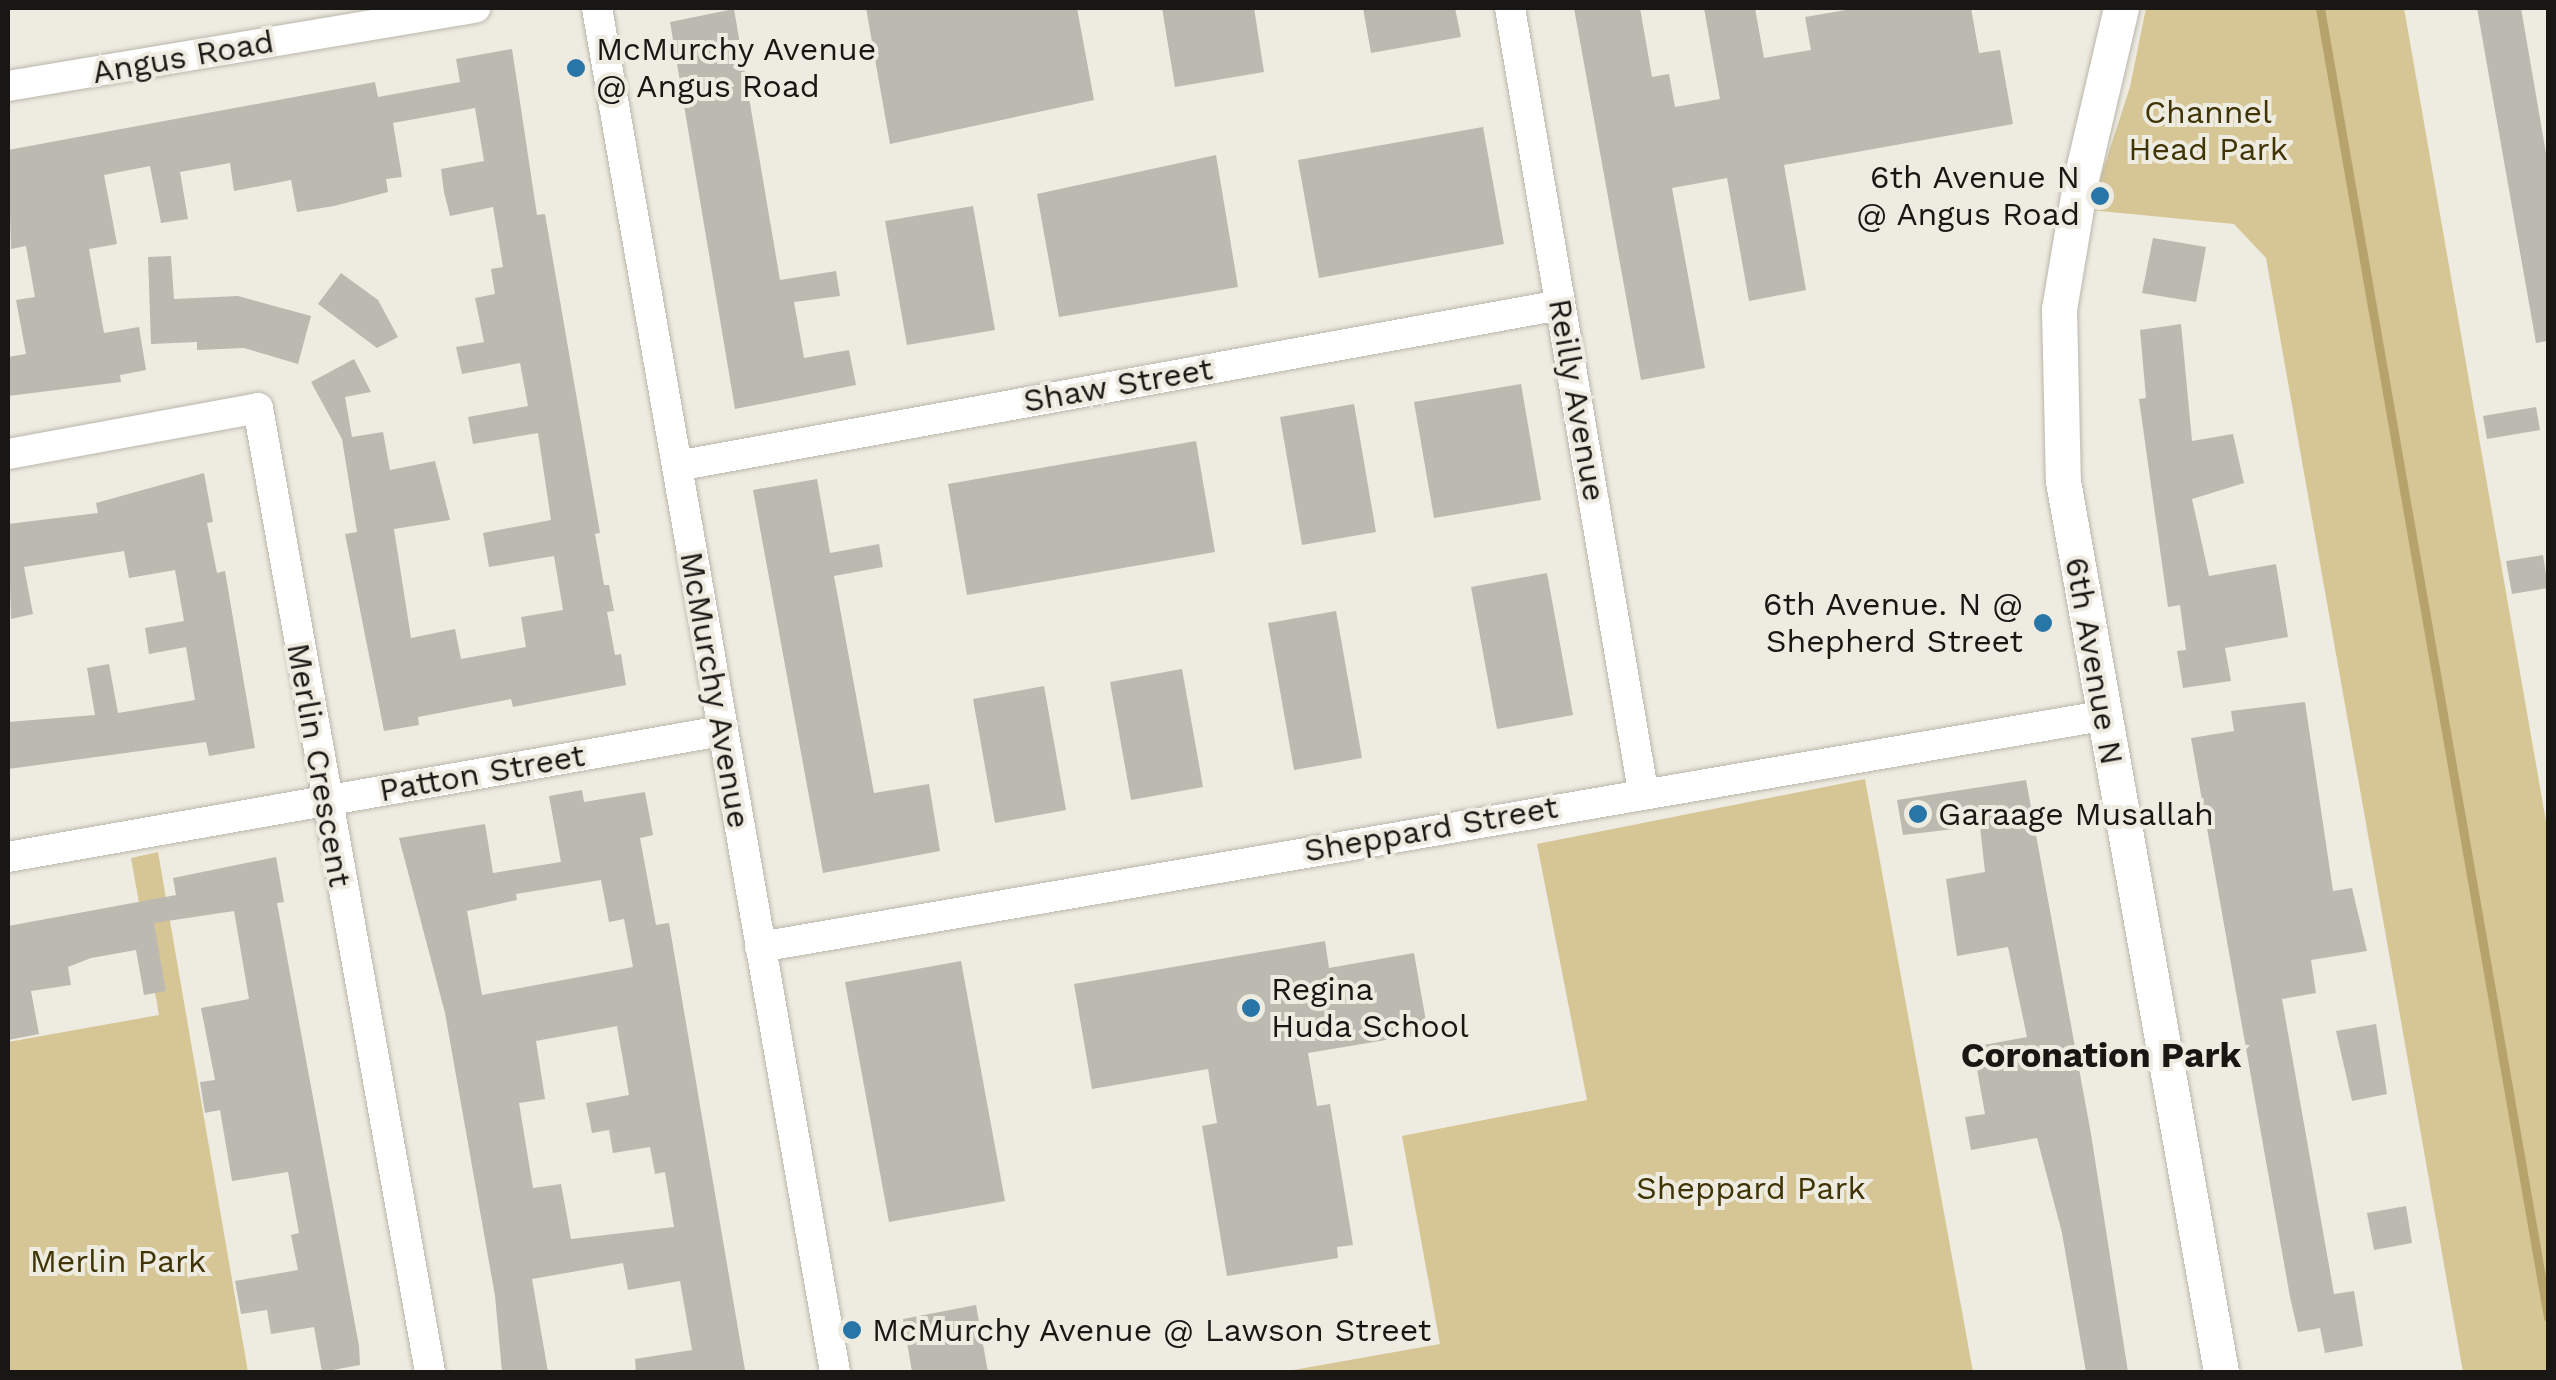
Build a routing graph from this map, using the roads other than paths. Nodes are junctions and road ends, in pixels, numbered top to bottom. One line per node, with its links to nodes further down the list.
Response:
1 (476, 8): 5 (street, Angus Road)
2 (597, 8): 8 (street, McMurchy Avenue)
3 (1510, 8): 6 (street, Reilly Avenue)
4 (2121, 8): 9 (street, 6th Avenue N)
5 (8, 86)
6 (1560, 305): 8 (street, Shaw Street); 11 (street, Reilly Avenue)
7 (8, 454): 12 (street, Merlin Crescent)
8 (676, 466): 10 (street, McMurchy Avenue)
9 (2102, 716): 11 (street, Sheppard Street); 17 (street, 6th Avenue N)
10 (721, 731): 12 (street, Patton Street); 14 (street, McMurchy Avenue)
11 (1643, 792): 14 (street, Sheppard Street)
12 (324, 801): 13 (street, Patton Street); 15 (street, Merlin Crescent)
13 (8, 858)
14 (760, 946): 16 (street, McMurchy Avenue)
15 (430, 1372)
16 (835, 1372)
17 (2221, 1372)

